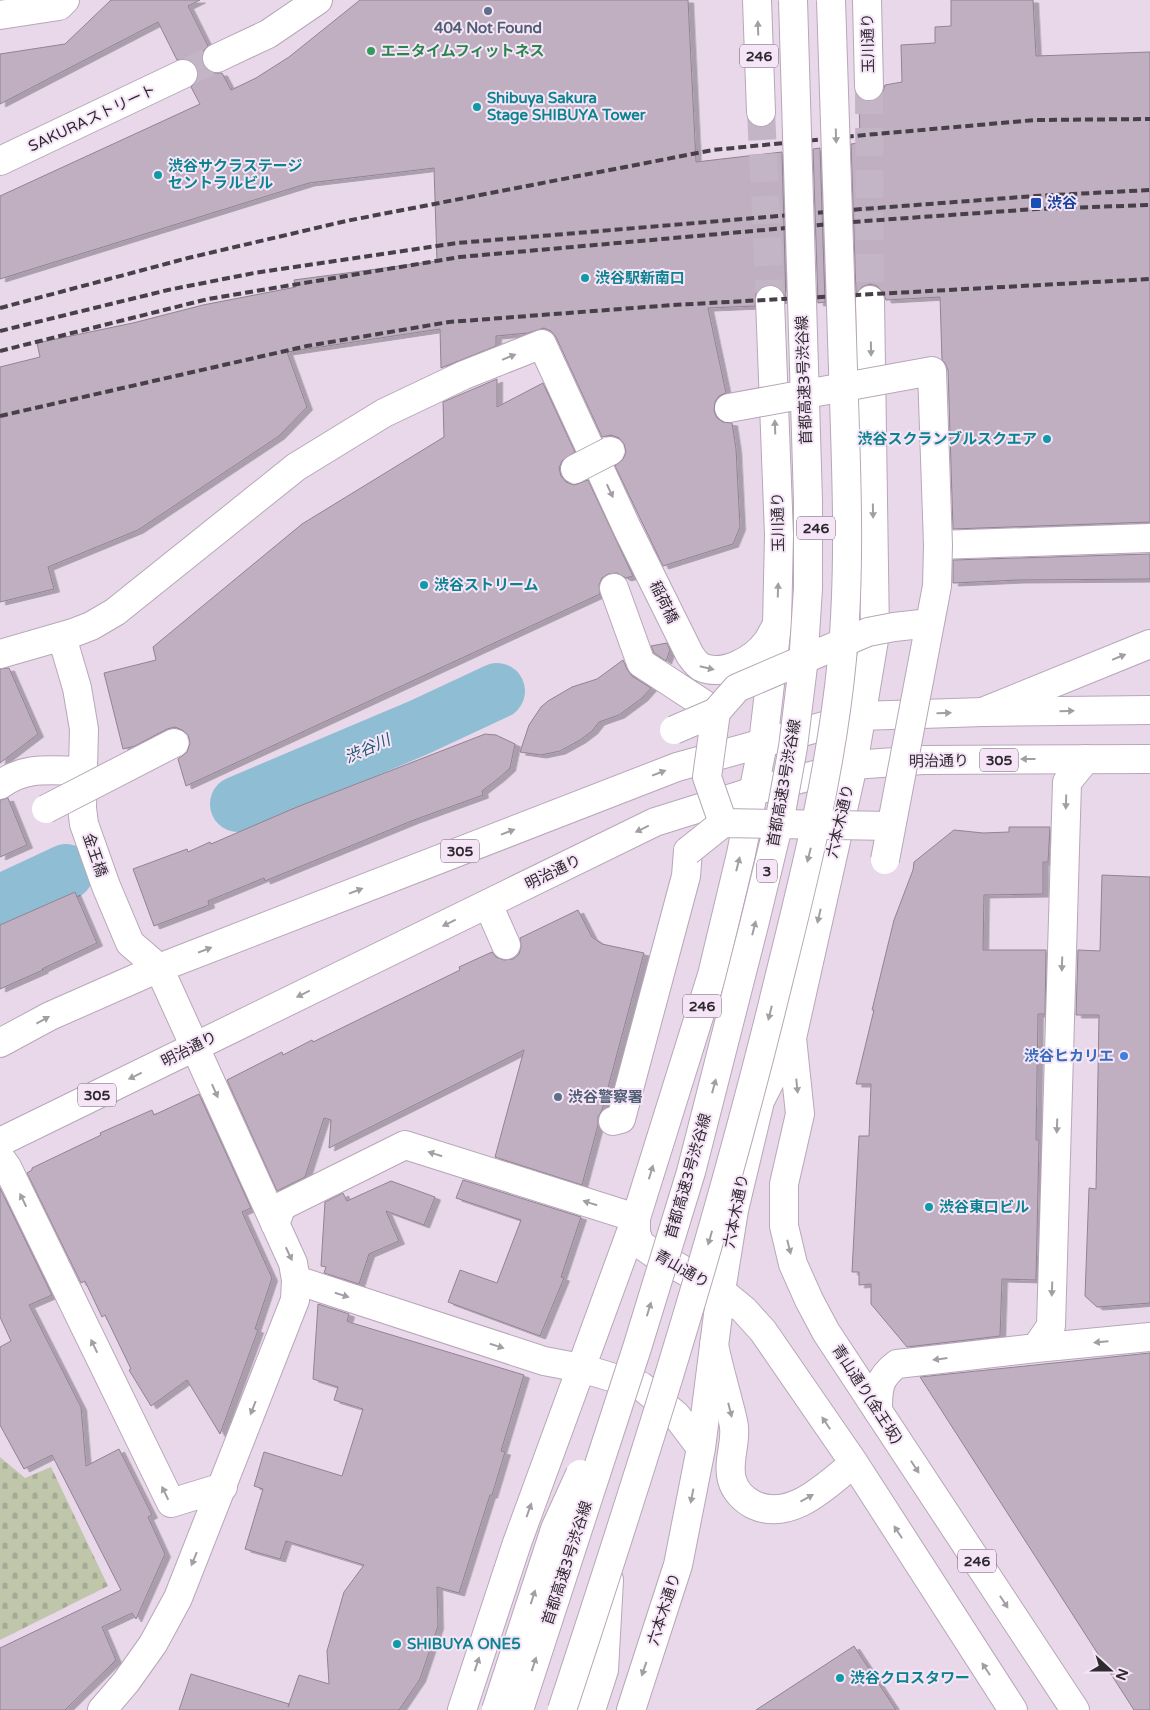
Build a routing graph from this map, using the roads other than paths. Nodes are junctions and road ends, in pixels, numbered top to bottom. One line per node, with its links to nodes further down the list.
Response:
1 (65, 0): 8 (main road)
2 (318, 0): 9 (main road)
3 (757, 0): 14 (main road, 246, one-way to 3)
4 (793, 0): 63 (main road, 首都高速3号渋谷線 / 3, one-way to 4, bridge)
5 (798, 0): 13 (main road, 246)
6 (830, 0): 12 (main road); 70 (main road, one-way to 70, bridge)
7 (867, 0): 11 (main road, 玉川通り)
8 (0, 15)
9 (217, 58)
10 (183, 74): 15 (main road, SAKURAストリート)
11 (869, 86)
12 (832, 95)
13 (802, 100)
14 (761, 112)
15 (0, 161)
16 (770, 300): 27 (main road, 玉川通り / 246, one-way to 16)
17 (870, 300): 34 (main road, 246, one-way to 34)
18 (807, 301): 36 (main road, 246)
19 (838, 302): 34 (main road, 246)
20 (729, 408): 24 (main road, bridge)
21 (610, 451): 22 (main road, bridge)
22 (576, 469)
23 (1150, 538): 24 (main road)
24 (938, 545): 26 (main road, bridge)
25 (614, 588): 32 (main road)
26 (930, 623): 32 (main road, bridge); 46 (main road, bridge)
27 (776, 625): 28 (main road, 稲荷橋, one-way to 27); 36 (main road, 玉川通り / 246)
28 (62, 637): 30 (main road); 41 (main road, 金王橋)
29 (1150, 644): 33 (main road, one-way to 29)
30 (0, 654)
31 (1150, 710): 33 (main road, 305, one-way to 31)
32 (716, 712): 35 (main road, bridge); 45 (main road, bridge)
33 (983, 712): 34 (main road, 305, one-way to 33)
34 (860, 716): 36 (main road, 305); 40 (main road, 六本木通り / 246)
35 (674, 730)
36 (763, 743): 43 (main road, 246); 50 (main road, 305, one-way to 36)
37 (174, 744): 44 (main road, bridge)
38 (1086, 759): 39 (main road, 明治通り / 305); 40 (main road, 明治通り / 305, one-way to 40); 64 (main road, one-way to 64)
39 (1150, 759)
40 (853, 766): 43 (main road, 明治通り / 305); 51 (main road, 六本木通り / 246, one-way to 51)
41 (83, 772): 42 (main road); 50 (main road, 金王橋)
42 (0, 785)
43 (754, 790): 48 (main road, 明治通り / 305, one-way to 48); 57 (main road, 246, one-way to 43)
44 (46, 810)
45 (723, 823): 46 (main road, bridge); 54 (main road, bridge)
46 (891, 826): 47 (main road, bridge)
47 (899, 863)
48 (488, 904): 49 (main road); 53 (main road, 明治通り / 305, one-way to 53)
49 (506, 945)
50 (160, 968): 52 (main road, 305, one-way to 50); 53 (main road)
51 (792, 1038): 60 (main road, 六本木通り); 66 (main road, 青山通り(金王坂) / 246, one-way to 66)
52 (0, 1043)
53 (194, 1046): 55 (main road, 明治通り / 305, one-way to 55); 58 (main road, one-way to 58)
54 (617, 1120)
55 (0, 1142)
56 (0, 1157): 69 (main road, one-way to 56)
57 (636, 1218): 58 (main road, one-way to 58); 60 (main road, 青山通り / 246); 65 (main road)
58 (275, 1224): 59 (main road, one-way to 59)
59 (296, 1280): 65 (main road, one-way to 65); 69 (main road, one-way to 69)
60 (721, 1291): 62 (main road, 六本木通り); 68 (main road, 246, one-way to 60)
61 (1150, 1337): 64 (main road, one-way to 64)
62 (714, 1345): 67 (main road, 六本木通り); 68 (main road, one-way to 68)
63 (637, 1348): 73 (main road, one-way to 63, bridge); 74 (main road, 首都高速3号渋谷線 / 3, one-way to 63, bridge)
64 (1036, 1348): 66 (main road, one-way to 66)
65 (581, 1368): 67 (main road); 72 (main road, one-way to 65)
66 (878, 1411): 79 (main road, 青山通り(金王坂) / 246, one-way to 79)
67 (701, 1448): 77 (main road, 六本木通り, one-way to 77)
68 (854, 1463): 78 (main road, 246, one-way to 68)
69 (223, 1488): 71 (main road, one-way to 71)
70 (610, 1564): 75 (main road, bridge); 76 (main road)
71 (102, 1710)
72 (462, 1710)
73 (496, 1710)
74 (519, 1710)
75 (562, 1710)
76 (591, 1710)
77 (631, 1710)
78 (1013, 1710)
79 (1075, 1710)

